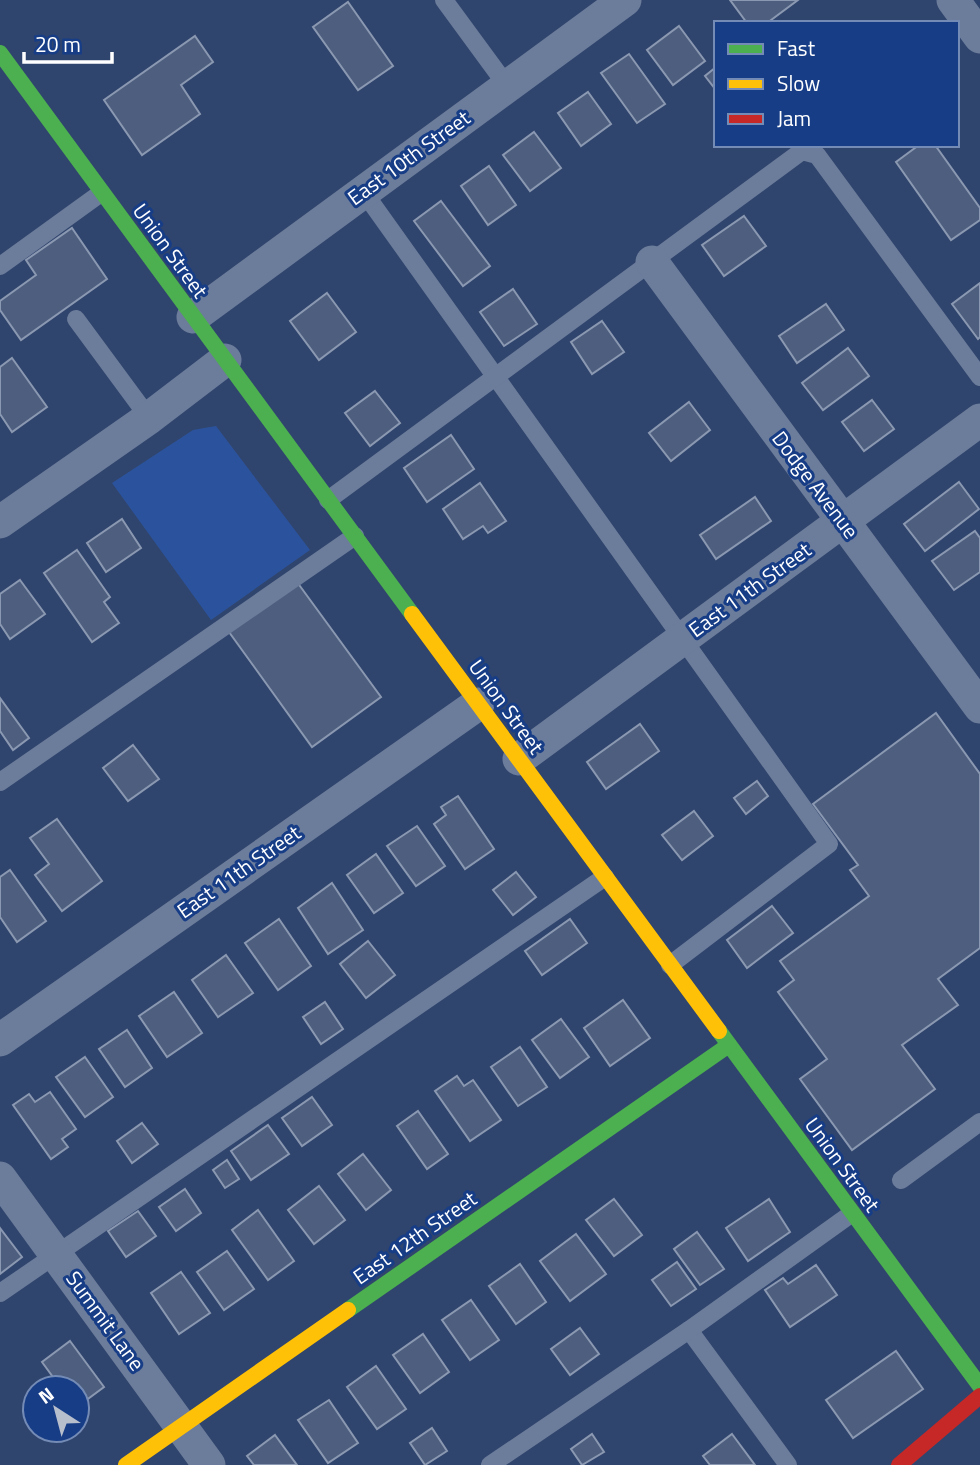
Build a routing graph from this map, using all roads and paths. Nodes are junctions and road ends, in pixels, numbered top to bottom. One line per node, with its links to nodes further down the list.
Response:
1 (444, 0): 6 (lane)
2 (625, 0): 6 (street, East 10th Street)
3 (953, 0): 4 (street)
4 (980, 37)
5 (0, 53): 8 (main road, Union Street)
6 (507, 86): 7 (street, East 10th Street)
7 (363, 191): 11 (street, East 10th Street); 15 (lane)
8 (101, 193): 10 (lane); 11 (main road, Union Street)
9 (652, 262): 14 (lane); 15 (lane); 20 (street, Dodge Avenue)
10 (0, 266)
11 (193, 317): 13 (main road, Union Street)
12 (76, 320): 16 (lane)
13 (225, 360): 16 (street); 18 (main road, Union Street)
14 (980, 377)
15 (495, 378): 18 (lane); 22 (lane)
16 (149, 418): 19 (street)
17 (980, 420): 20 (street, East 11th Street)
18 (328, 500): 21 (main road, Union Street)
19 (0, 522)
20 (843, 522): 22 (street, East 11th Street); 24 (street, Dodge Avenue)
21 (355, 536): 23 (main road, Union Street); 26 (lane)
22 (684, 638): 25 (street, East 11th Street); 28 (lane)
23 (478, 704): 25 (main road, Union Street); 29 (street, East 11th Street)
24 (980, 707)
25 (519, 760): 27 (main road, Union Street)
26 (0, 782)
27 (604, 877): 28 (main road, Union Street); 35 (lane)
28 (670, 965): 30 (main road, Union Street)
29 (0, 1040)
30 (729, 1045): 34 (main road, Union Street); 40 (main road, East 12th Street)
31 (980, 1122): 33 (lane)
32 (0, 1178): 35 (street, Summit Lane)
33 (901, 1180)
34 (851, 1213): 37 (lane); 38 (main road, Union Street)
35 (55, 1254): 36 (lane); 40 (street, Summit Lane)
36 (0, 1293)
37 (690, 1330): 43 (lane); 44 (lane)
38 (980, 1386)
39 (980, 1396): 45 (main road)
40 (182, 1426): 41 (main road, East 12th Street); 42 (street, Summit Lane)
41 (126, 1465)
42 (209, 1465)
43 (490, 1465)
44 (788, 1465)
45 (899, 1465)

